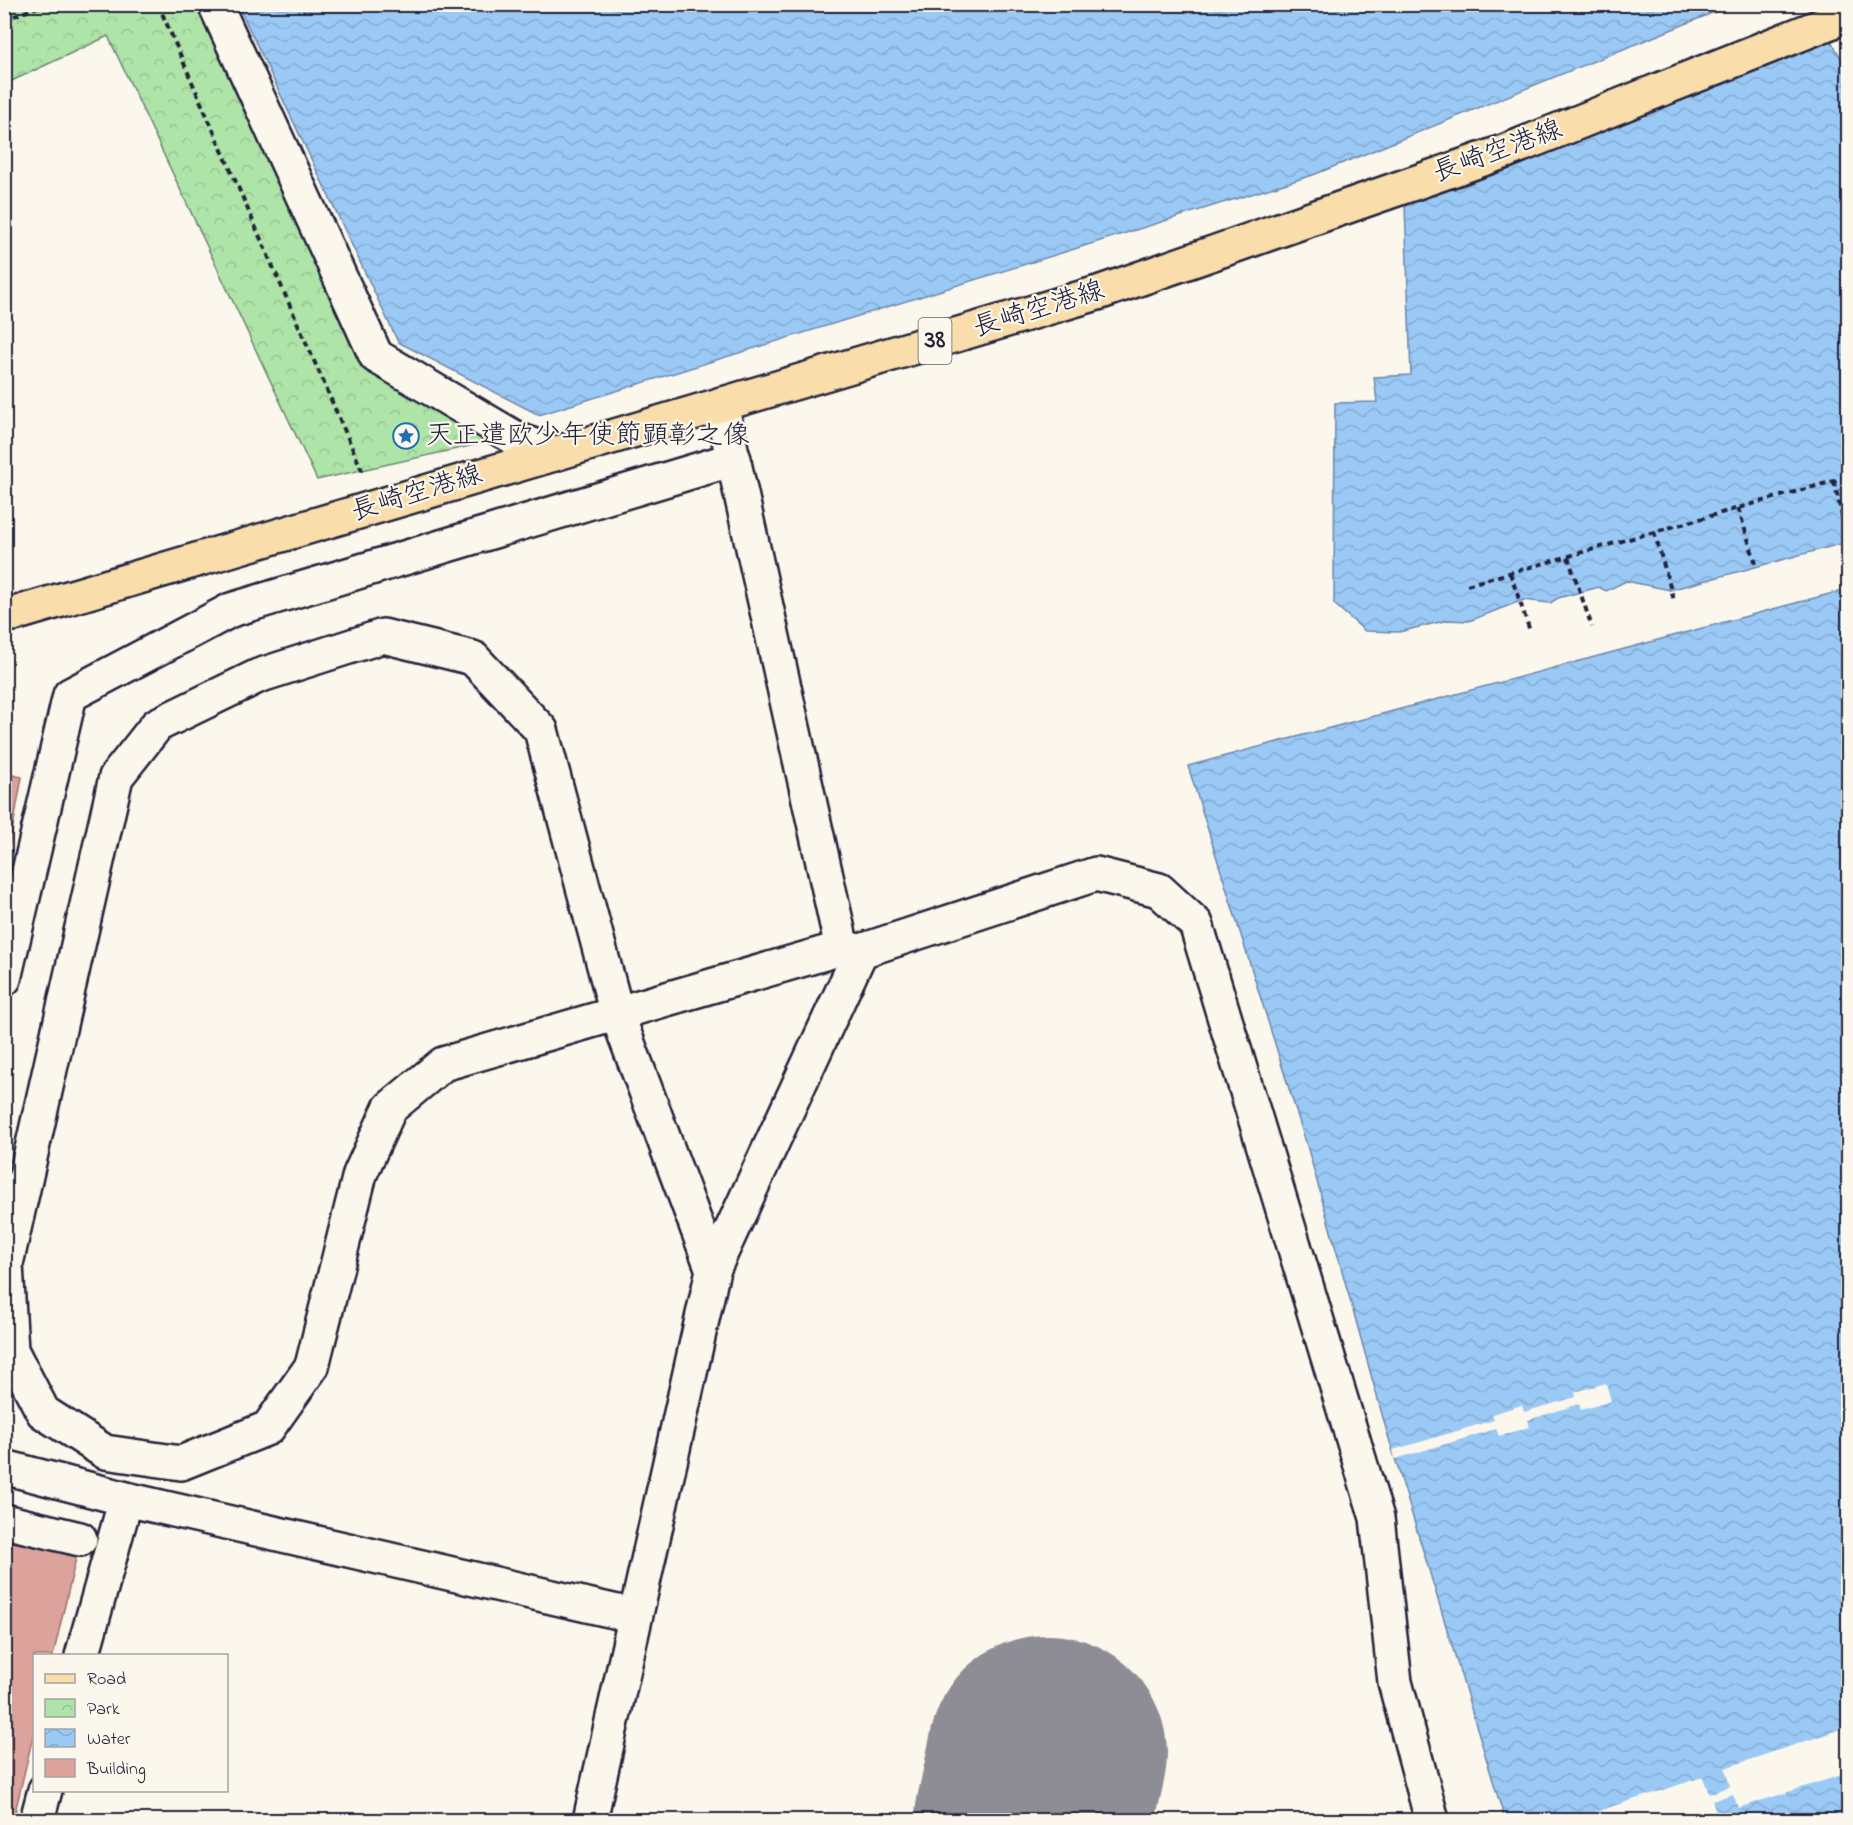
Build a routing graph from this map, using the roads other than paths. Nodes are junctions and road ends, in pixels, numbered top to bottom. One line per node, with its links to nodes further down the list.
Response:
1 (215, 4): 4 (street)
2 (1848, 15): 3 (main road, 長崎空港線 / 38)
3 (721, 404): 4 (main road, 長崎空港線 / 38); 5 (street)
4 (554, 454): 6 (main road, 長崎空港線 / 38)
5 (734, 459): 7 (street); 8 (street)
6 (4, 614)
7 (851, 950): 9 (street); 10 (street); 20 (street)
8 (4, 979)
9 (617, 1014): 9 (street); 10 (street)
10 (712, 1270): 15 (street)
11 (4, 1467): 12 (street)
12 (126, 1499): 15 (street); 16 (street)
13 (4, 1521): 14 (street)
14 (80, 1539)
15 (636, 1616): 19 (street)
16 (83, 1654)
17 (45, 1792): 18 (street)
18 (37, 1821)
19 (590, 1821)
20 (1432, 1821)

